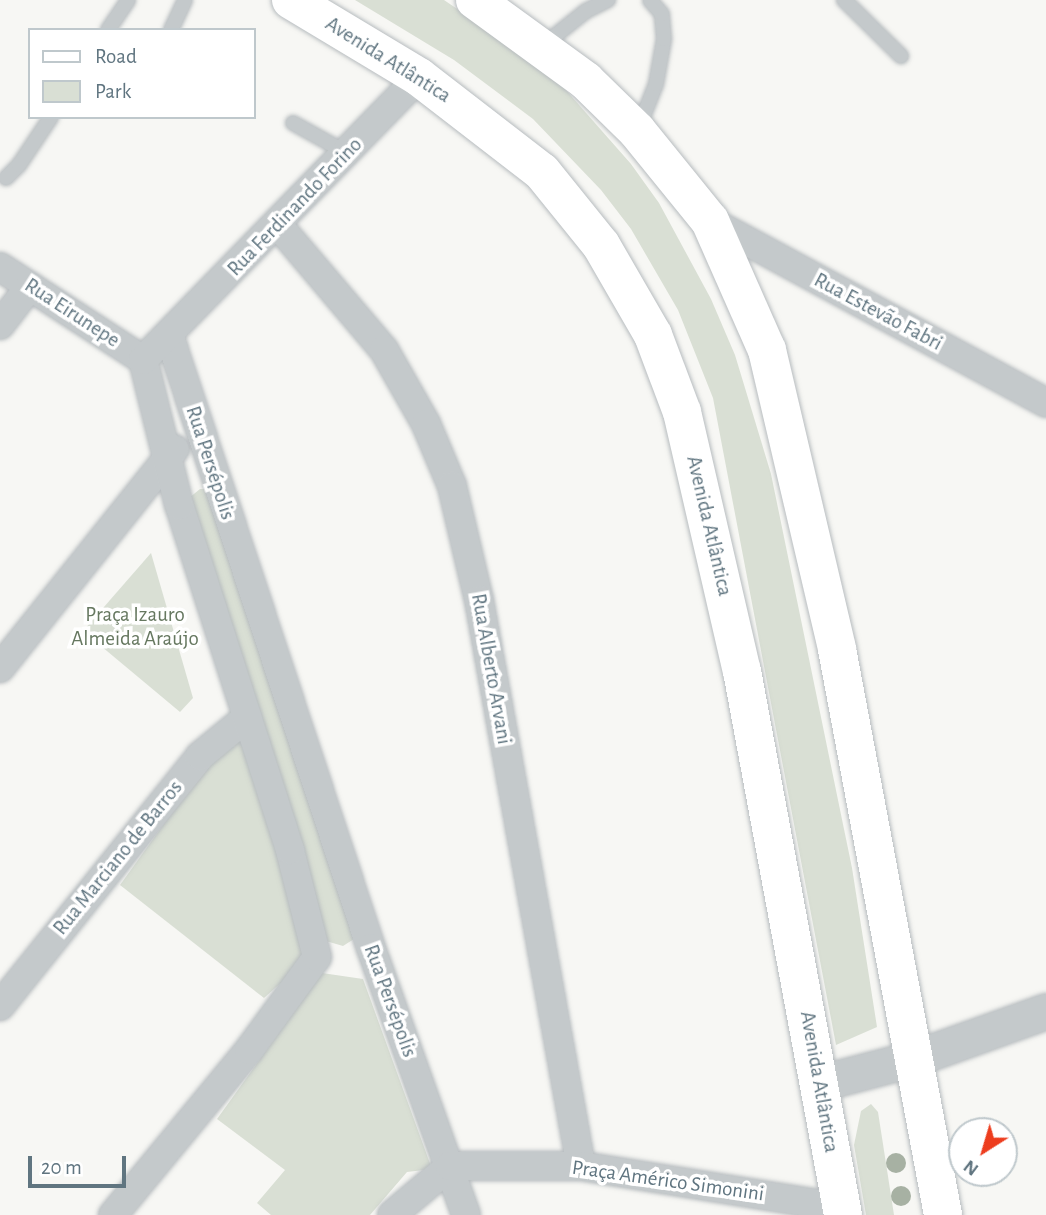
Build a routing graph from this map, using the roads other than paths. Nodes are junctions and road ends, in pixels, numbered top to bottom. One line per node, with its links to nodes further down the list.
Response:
1 (128, 0): 8 (lane)
2 (185, 0): 9 (lane)
3 (291, 0): 12 (main road, Avenida Atlântica)
4 (475, 0): 10 (main road)
5 (608, 0): 10 (lane)
6 (650, 0): 15 (lane)
7 (844, 0): 11 (lane)
8 (109, 28)
9 (173, 28)
10 (541, 48): 15 (main road)
11 (901, 56)
12 (419, 78): 16 (street, Rua Ferdinando Forino); 33 (main road, Avenida Atlântica)
13 (50, 119): 17 (lane)
14 (293, 123): 16 (lane)
15 (637, 131): 18 (main road)
16 (347, 153): 19 (street, Rua Ferdinando Forino)
17 (6, 177)
18 (710, 221): 25 (street, Rua Estevão Fabri); 32 (main road)
19 (278, 225): 23 (street, Rua Ferdinando Forino); 35 (street, Rua Alberto Arvani)
20 (0, 267): 21 (street, Rua Eirunepe)
21 (30, 286): 22 (street); 24 (street, Rua Eirunepe)
22 (0, 324)
23 (169, 335): 24 (street); 26 (street, Rua Persépolis)
24 (143, 360): 27 (street, Rua Persépolis)
25 (1045, 407)
26 (196, 422): 27 (street); 34 (street, Rua Persépolis)
27 (167, 460): 28 (street); 29 (street, Rua Persépolis)
28 (0, 668)
29 (245, 719): 30 (street, Rua Marciano de Barros); 37 (street, Rua Persépolis)
30 (0, 1006)
31 (1046, 1011): 32 (street)
32 (915, 1058): 33 (street); 40 (main road)
33 (820, 1083): 36 (main road, Avenida Atlântica)
34 (450, 1166): 35 (street, Praça Américo Simonini); 38 (street); 39 (street, Rua Persépolis)
35 (580, 1166): 36 (street, Praça Américo Simonini)
36 (843, 1212)
37 (113, 1215)
38 (391, 1215)
39 (466, 1215)
40 (943, 1215)

